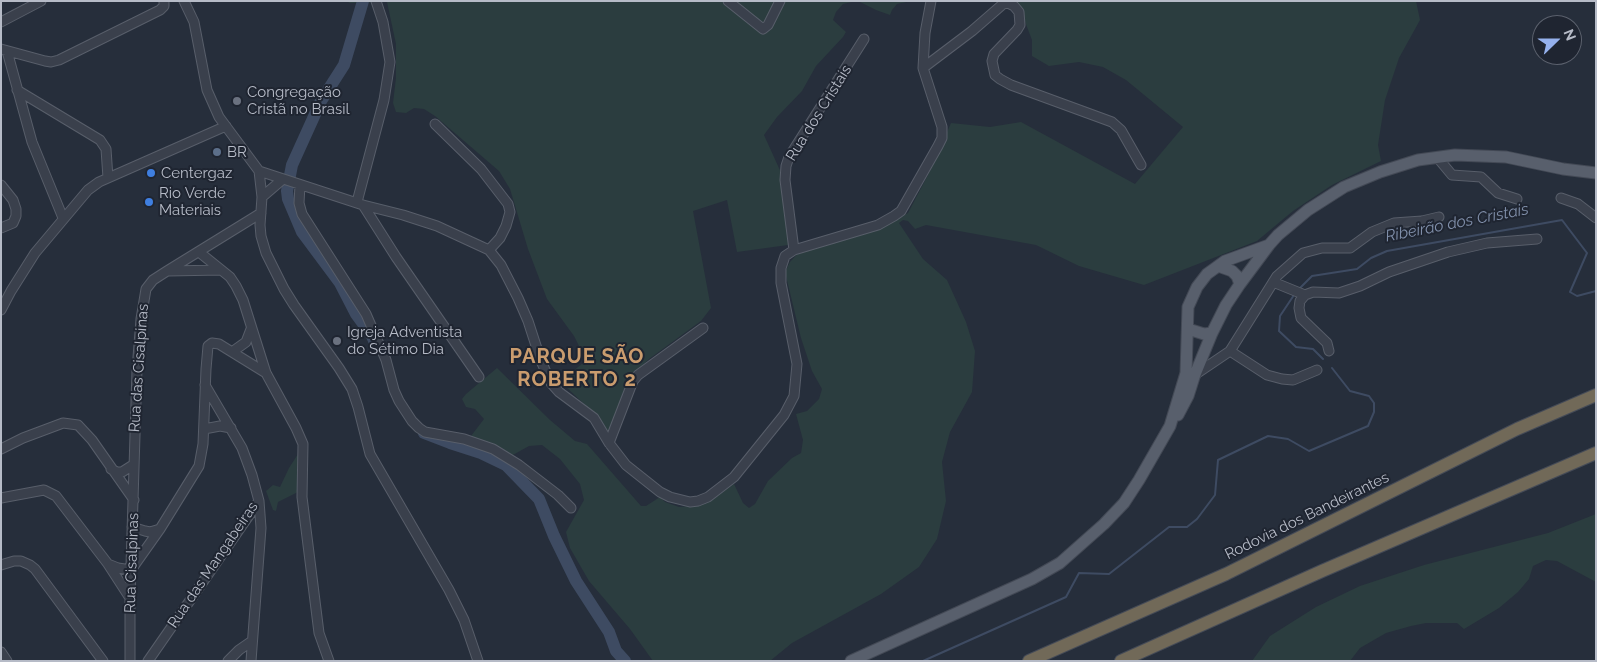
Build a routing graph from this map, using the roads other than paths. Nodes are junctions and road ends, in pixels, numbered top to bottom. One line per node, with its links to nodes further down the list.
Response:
1 (41, 1): 8 (street)
2 (164, 1): 10 (street)
3 (184, 1): 14 (street)
4 (376, 1): 26 (street)
5 (728, 1): 6 (street)
6 (780, 1)
7 (931, 1): 11 (street)
8 (1, 22)
9 (864, 39): 35 (street, Rua dos Cristais)
10 (4, 50): 12 (street)
11 (923, 68): 16 (street); 35 (street)
12 (17, 90): 19 (street); 29 (street)
13 (435, 124): 34 (street)
14 (226, 126): 17 (street); 19 (street)
15 (1437, 157): 18 (main road); 25 (street); 33 (main road)
16 (1141, 165)
17 (258, 171): 20 (street); 23 (street)
18 (1596, 173)
19 (108, 178): 29 (street)
20 (284, 180): 21 (street); 23 (street)
21 (298, 184): 26 (street); 68 (street)
22 (1, 185): 31 (street)
23 (262, 196): 27 (street)
24 (1561, 198): 30 (street)
25 (1517, 200)
26 (360, 204): 34 (street); 54 (street)
27 (261, 213): 36 (street, Rua das Cisalpinas); 84 (street)
28 (1439, 216): 40 (street)
29 (63, 218): 43 (street)
30 (1596, 218)
31 (1, 228)
32 (1537, 239): 42 (street)
33 (1269, 245): 37 (main road); 41 (main road)
34 (489, 250): 60 (street)
35 (794, 250): 60 (street)
36 (200, 252): 38 (street); 39 (street, Rua das Cisalpinas)
37 (1218, 266): 41 (main road); 46 (main road)
38 (221, 270): 39 (street); 45 (street)
39 (168, 271): 63 (street, Rua das Cisalpinas)
40 (1274, 282): 42 (street); 50 (street)
41 (1240, 284): 47 (main road)
42 (1305, 295): 48 (street)
43 (1, 310)
44 (704, 328): 60 (street)
45 (251, 329): 49 (street); 52 (street)
46 (1188, 329): 47 (main road); 57 (main road)
47 (1210, 338): 50 (street); 53 (main road)
48 (1329, 351)
49 (232, 352): 52 (street); 55 (street)
50 (1227, 352): 51 (street); 53 (street)
51 (1317, 370)
52 (266, 373): 83 (street)
53 (1196, 374): 57 (main road)
54 (479, 378)
55 (205, 385): 58 (street, Rua das Mangabeiras); 59 (street)
56 (1596, 394): 86 (highway, Rodovia dos Bandeirantes)
57 (1170, 426): 85 (main road)
58 (232, 428): 59 (street); 67 (street, Rua das Mangabeiras)
59 (204, 429): 70 (street)
60 (609, 443)
61 (1, 449): 64 (street)
62 (1596, 453): 87 (highway)
63 (133, 465): 64 (street); 66 (street, Rua Cisalpinas)
64 (112, 469): 66 (street)
65 (1, 498): 71 (street)
66 (134, 500): 69 (street, Rua Cisalpinas)
67 (259, 501): 75 (street); 80 (street, Rua das Mangabeiras)
68 (571, 508)
69 (132, 526): 70 (street); 73 (street, Rua Cisalpinas)
70 (160, 529): 73 (street)
71 (108, 564): 73 (street); 74 (street)
72 (1, 565): 78 (street)
73 (131, 570): 74 (street, Rua Cisalpinas)
74 (130, 598): 79 (street, Rua Cisalpinas)
75 (252, 641): 81 (street); 82 (street)
76 (1, 652): 77 (street)
77 (7, 661)
78 (102, 661)
79 (130, 661)
80 (148, 661)
81 (228, 661)
82 (251, 661)
83 (330, 661)
84 (478, 661)
85 (851, 661)
86 (1029, 661)
87 (1120, 661)

